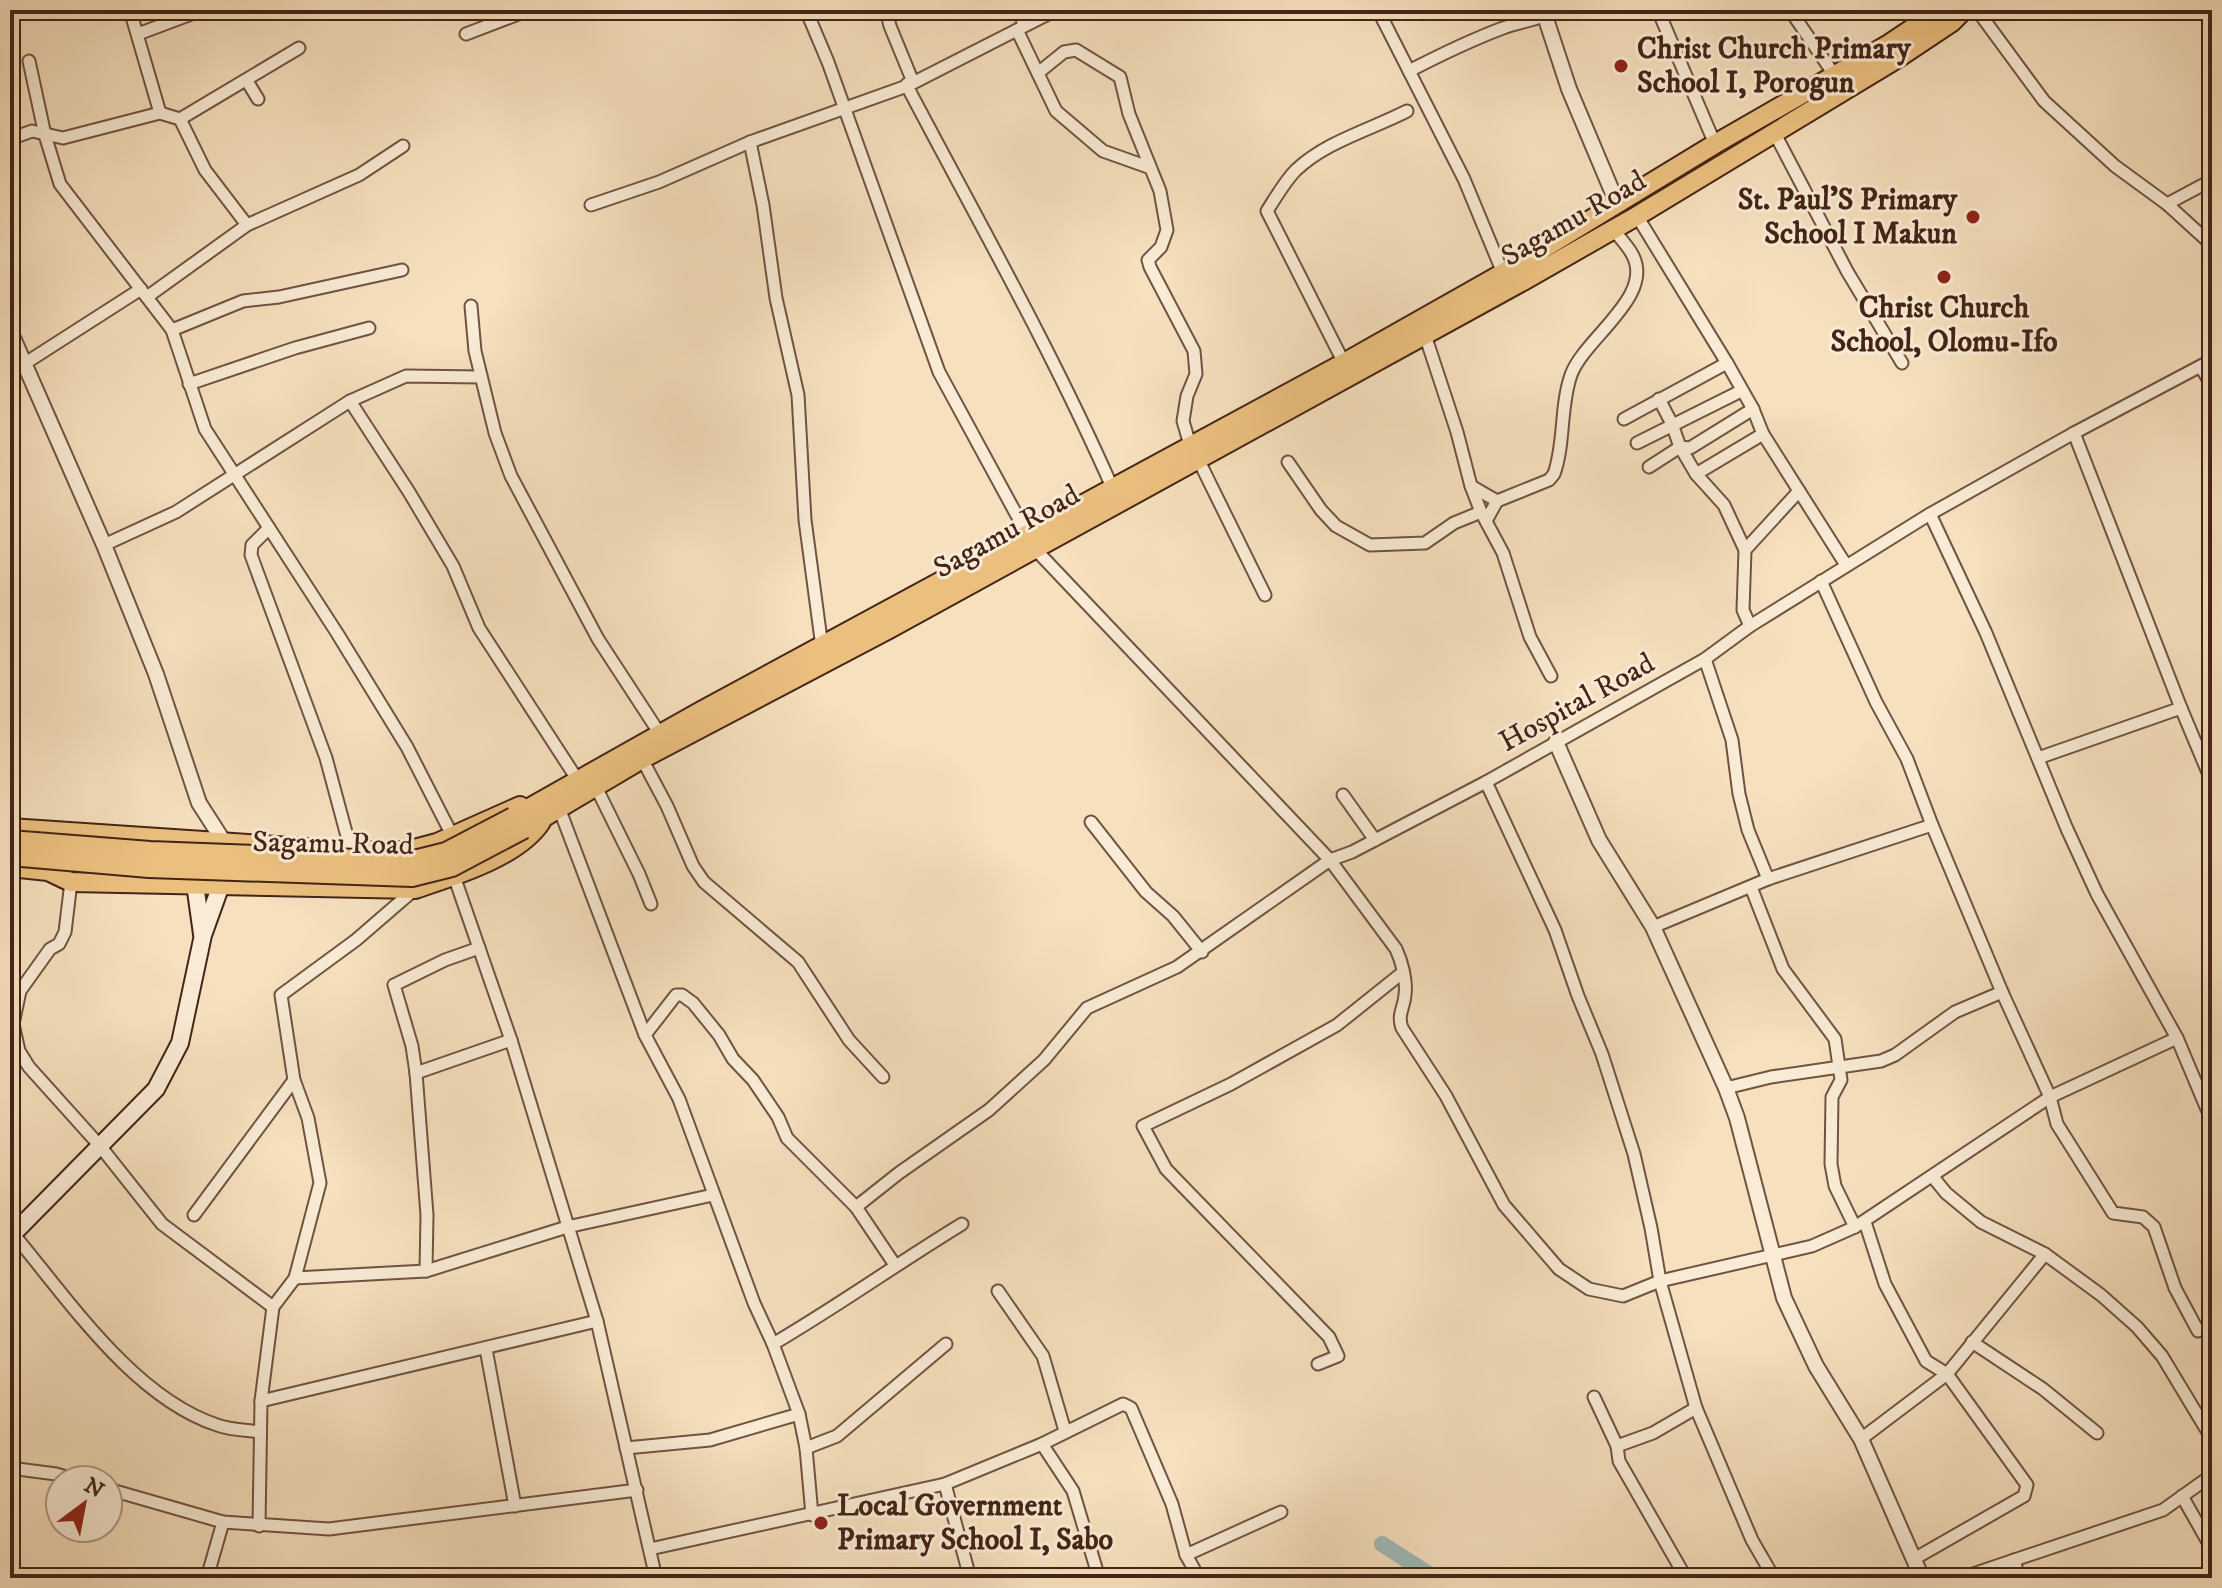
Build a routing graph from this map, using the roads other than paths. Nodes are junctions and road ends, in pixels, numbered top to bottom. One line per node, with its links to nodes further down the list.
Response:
1 (130, 10): 16 (street)
2 (202, 10): 16 (street)
3 (529, 10): 17 (street)
4 (806, 10): 26 (street)
5 (886, 10): 24 (street)
6 (1019, 10): 15 (street)
7 (1056, 10): 15 (street)
8 (1378, 10): 20 (street)
9 (1790, 10): 22 (street)
10 (1940, 10): 22 (main road, Sagamu Road)
11 (1964, 10): 30 (main road, Sagamu Road)
12 (1977, 10): 39 (street)
13 (1549, 12): 20 (street); 38 (street)
14 (1660, 15): 34 (street)
15 (1020, 28): 21 (street); 24 (street)
16 (138, 34): 28 (street)
17 (466, 34)
18 (299, 48): 23 (street)
19 (29, 61): 31 (street)
20 (1409, 71): 47 (street)
21 (1038, 73): 36 (street); 36 (street)
22 (1835, 76): 34 (main road, Sagamu Road)
23 (247, 81): 25 (street); 29 (street)
24 (910, 84): 26 (street); 79 (street)
25 (258, 99)
26 (843, 108): 33 (street); 85 (street)
27 (1407, 111): 56 (street)
28 (160, 113): 29 (street); 31 (street)
29 (180, 119): 42 (street)
30 (1774, 132): 41 (main road, Sagamu Road); 58 (street)
31 (45, 135): 32 (street); 48 (street)
32 (10, 139)
33 (750, 142): 40 (street); 92 (street)
34 (1715, 144): 38 (main road, Sagamu Road)
35 (403, 146): 42 (street)
36 (1148, 167): 73 (street)
37 (2212, 180): 39 (street)
38 (1617, 203): 45 (main road, Sagamu Road)
39 (2167, 204): 44 (street)
40 (591, 205)
41 (1637, 216): 43 (main road, Sagamu Road); 57 (street)
42 (247, 225): 48 (street)
43 (1613, 229): 45 (main road, Sagamu Road); 81 (street)
44 (2212, 245)
45 (1565, 246): 47 (main road, Sagamu Road); 53 (main road, Sagamu Road)
46 (402, 270): 51 (street)
47 (1503, 273): 56 (main road, Sagamu Road)
48 (144, 293): 51 (street); 55 (street)
49 (471, 306): 60 (street)
50 (369, 328): 61 (street)
51 (172, 330): 61 (street)
52 (10, 331): 55 (street)
53 (1425, 335): 73 (main road, Sagamu Road); 78 (street)
54 (2212, 360): 59 (street, Hospital Road)
55 (18, 362): 86 (street)
56 (1344, 363): 73 (main road, Sagamu Road)
57 (1727, 363): 63 (street); 64 (street)
58 (1902, 363)
59 (2201, 367): 62 (street); 69 (street, Hospital Road)
60 (481, 377): 65 (street); 96 (street)
61 (189, 384): 76 (street)
62 (2212, 386)
63 (1741, 391): 66 (street); 68 (street)
64 (1659, 399): 67 (street); 68 (street)
65 (350, 401): 76 (street); 100 (street)
66 (1753, 409): 70 (street); 72 (street)
67 (1624, 419)
68 (1672, 424): 71 (street); 72 (street)
69 (2074, 433): 82 (street, Hospital Road); 95 (street)
70 (1763, 434): 77 (street); 80 (street)
71 (1637, 443)
72 (1680, 447): 75 (street); 77 (street)
73 (1194, 452): 79 (main road, Sagamu Road); 85 (main road, Sagamu Road); 90 (street)
74 (1288, 462): 83 (street)
75 (1649, 467)
76 (234, 473): 84 (street); 86 (street)
77 (1696, 474): 87 (street)
78 (1471, 486): 81 (street); 83 (street)
79 (1112, 487): 85 (main road, Sagamu Road)
80 (1799, 491): 87 (street); 88 (street)
81 (1497, 501): 83 (street)
82 (1930, 514): 88 (street, Hospital Road); 98 (street)
83 (1484, 516): 94 (street)
84 (269, 528): 111 (street); 116 (street)
85 (1031, 542): 92 (main road, Sagamu Road); 99 (main road, Sagamu Road); 118 (street)
86 (104, 545): 106 (street)
87 (1745, 550): 91 (street)
88 (1846, 565): 89 (street, Hospital Road)
89 (1821, 581): 91 (street, Hospital Road); 109 (street)
90 (1265, 595)
91 (1750, 626): 93 (street, Hospital Road)
92 (822, 647): 96 (main road, Sagamu Road)
93 (1705, 659): 97 (street, Hospital Road); 121 (street)
94 (1551, 676)
95 (2181, 708): 98 (street); 102 (street)
96 (660, 734): 100 (main road, Sagamu Road)
97 (1556, 742): 101 (street, Hospital Road); 128 (street)
98 (2038, 758): 135 (street)
99 (642, 759): 103 (main road, Sagamu Road); 139 (street)
100 (577, 779): 105 (main road, Sagamu Road)
101 (1486, 782): 113 (street, Hospital Road); 158 (street)
102 (2212, 782)
103 (596, 787): 105 (main road, Sagamu Road); 127 (street)
104 (1343, 795): 113 (street)
105 (546, 810): 108 (main road, Sagamu Road); 111 (main road); 120 (main road); 134 (street)
106 (208, 817): 114 (street); 115 (street)
107 (1091, 822): 131 (street)
108 (518, 823): 112 (main road, Sagamu Road, bridge); 117 (main road, Sagamu Road, bridge)
109 (1932, 825): 121 (street); 133 (street)
110 (10, 828): 114 (main road)
111 (453, 837): 116 (main road)
112 (10, 840)
113 (1375, 840): 118 (street, Hospital Road)
114 (200, 841): 115 (main road); 123 (main road)
115 (224, 842): 116 (main road); 124 (main road)
116 (351, 851)
117 (10, 856)
118 (1330, 860): 131 (street, Hospital Road); 132 (street)
119 (10, 867): 122 (main road)
120 (454, 876): 126 (main road); 130 (street)
121 (1768, 879): 125 (street)
122 (71, 882): 123 (main road); 144 (street)
123 (195, 884): 124 (main road); 129 (main road)
124 (221, 885): 126 (main road); 129 (main road)
125 (1751, 887): 128 (street); 137 (street)
126 (415, 889): 140 (street)
127 (651, 904)
128 (1653, 927): 141 (street)
129 (203, 935): 144 (main road)
130 (479, 948): 136 (street); 138 (street)
131 (1202, 952): 147 (street, Hospital Road)
132 (1402, 973): 158 (street); 167 (street)
133 (2002, 992): 137 (street); 142 (street)
134 (645, 1035): 146 (street); 147 (street)
135 (2177, 1038): 142 (street); 143 (street)
136 (511, 1040): 138 (street); 151 (street)
137 (1839, 1065): 141 (street); 150 (street)
138 (416, 1073): 156 (street)
139 (883, 1077)
140 (294, 1080): 148 (street); 157 (street)
141 (1726, 1088): 153 (street)
142 (2050, 1097): 145 (street); 162 (street)
143 (2212, 1121)
144 (100, 1146): 152 (main road); 160 (street)
145 (1933, 1177): 150 (street); 154 (street)
146 (713, 1195): 151 (street); 164 (street)
147 (856, 1207): 155 (street)
148 (194, 1215)
149 (962, 1224): 155 (street)
150 (1860, 1224): 153 (street); 168 (street)
151 (567, 1227): 156 (street); 161 (street)
152 (11, 1233): 174 (street)
153 (1774, 1254): 158 (street); 176 (street)
154 (2045, 1254): 163 (street); 177 (street)
155 (895, 1265): 164 (street)
156 (426, 1271): 157 (street)
157 (295, 1278): 160 (street)
158 (1660, 1281): 171 (street)
159 (998, 1291): 173 (street)
160 (273, 1307): 170 (street)
161 (597, 1321): 166 (street); 180 (street)
162 (2198, 1331)
163 (1972, 1342): 168 (street); 175 (street)
164 (773, 1344): 172 (street)
165 (946, 1344): 181 (street)
166 (486, 1349): 170 (street); 189 (street)
167 (1318, 1364)
168 (1947, 1374): 176 (street); 197 (street)
169 (1594, 1397): 179 (street)
170 (261, 1401): 174 (street)
171 (1696, 1408): 179 (street); 205 (street)
172 (799, 1414): 180 (street); 181 (street)
173 (1065, 1431): 178 (street); 196 (street)
174 (260, 1432): 193 (street)
175 (2097, 1433)
176 (1861, 1439): 197 (street)
177 (2212, 1439)
178 (1042, 1444): 185 (street); 202 (street)
179 (1617, 1446): 204 (street)
180 (626, 1448): 186 (street)
181 (806, 1448): 191 (street)
182 (10, 1468): 183 (street)
183 (44, 1472)
184 (2212, 1475): 188 (street)
185 (945, 1484): 191 (street); 201 (street)
186 (637, 1490): 189 (street); 194 (street)
187 (124, 1494): 192 (street)
188 (2182, 1496): 195 (street); 198 (street)
189 (515, 1506): 193 (street)
190 (1281, 1512): 196 (street)
191 (812, 1515): 194 (street)
192 (223, 1522): 193 (street); 199 (street)
193 (259, 1526)
194 (650, 1549): 200 (street)
195 (2212, 1549)
196 (1186, 1555): 203 (street)
197 (1914, 1559): 206 (street)
198 (2014, 1560): 207 (street); 208 (street)
199 (207, 1578)
200 (656, 1578)
201 (970, 1578)
202 (1099, 1578)
203 (1199, 1578)
204 (1686, 1578)
205 (1774, 1578)
206 (1922, 1578)
207 (1961, 1578)
208 (2019, 1578)

